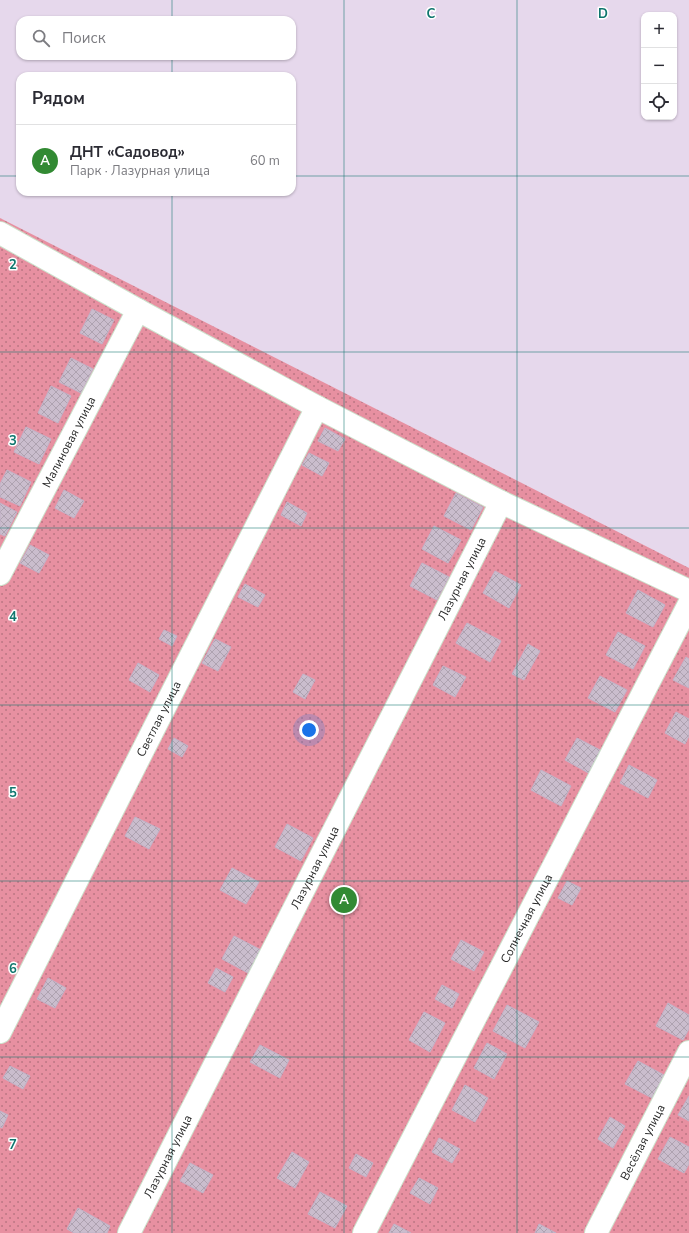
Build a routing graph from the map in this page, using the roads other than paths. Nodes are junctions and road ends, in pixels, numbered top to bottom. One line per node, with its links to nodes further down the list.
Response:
1 (0, 233): 2 (street)
2 (138, 310): 3 (street); 5 (street, Малиновая улица)
3 (317, 407): 4 (street); 8 (street, Светлая улица)
4 (501, 502): 6 (street); 10 (street, Лазурная улица)
5 (0, 574)
6 (689, 591)
7 (689, 604): 11 (street, Солнечная улица)
8 (0, 1032)
9 (689, 1052): 12 (street, Весёлая улица)
10 (129, 1233)
11 (364, 1233)
12 (596, 1233)

